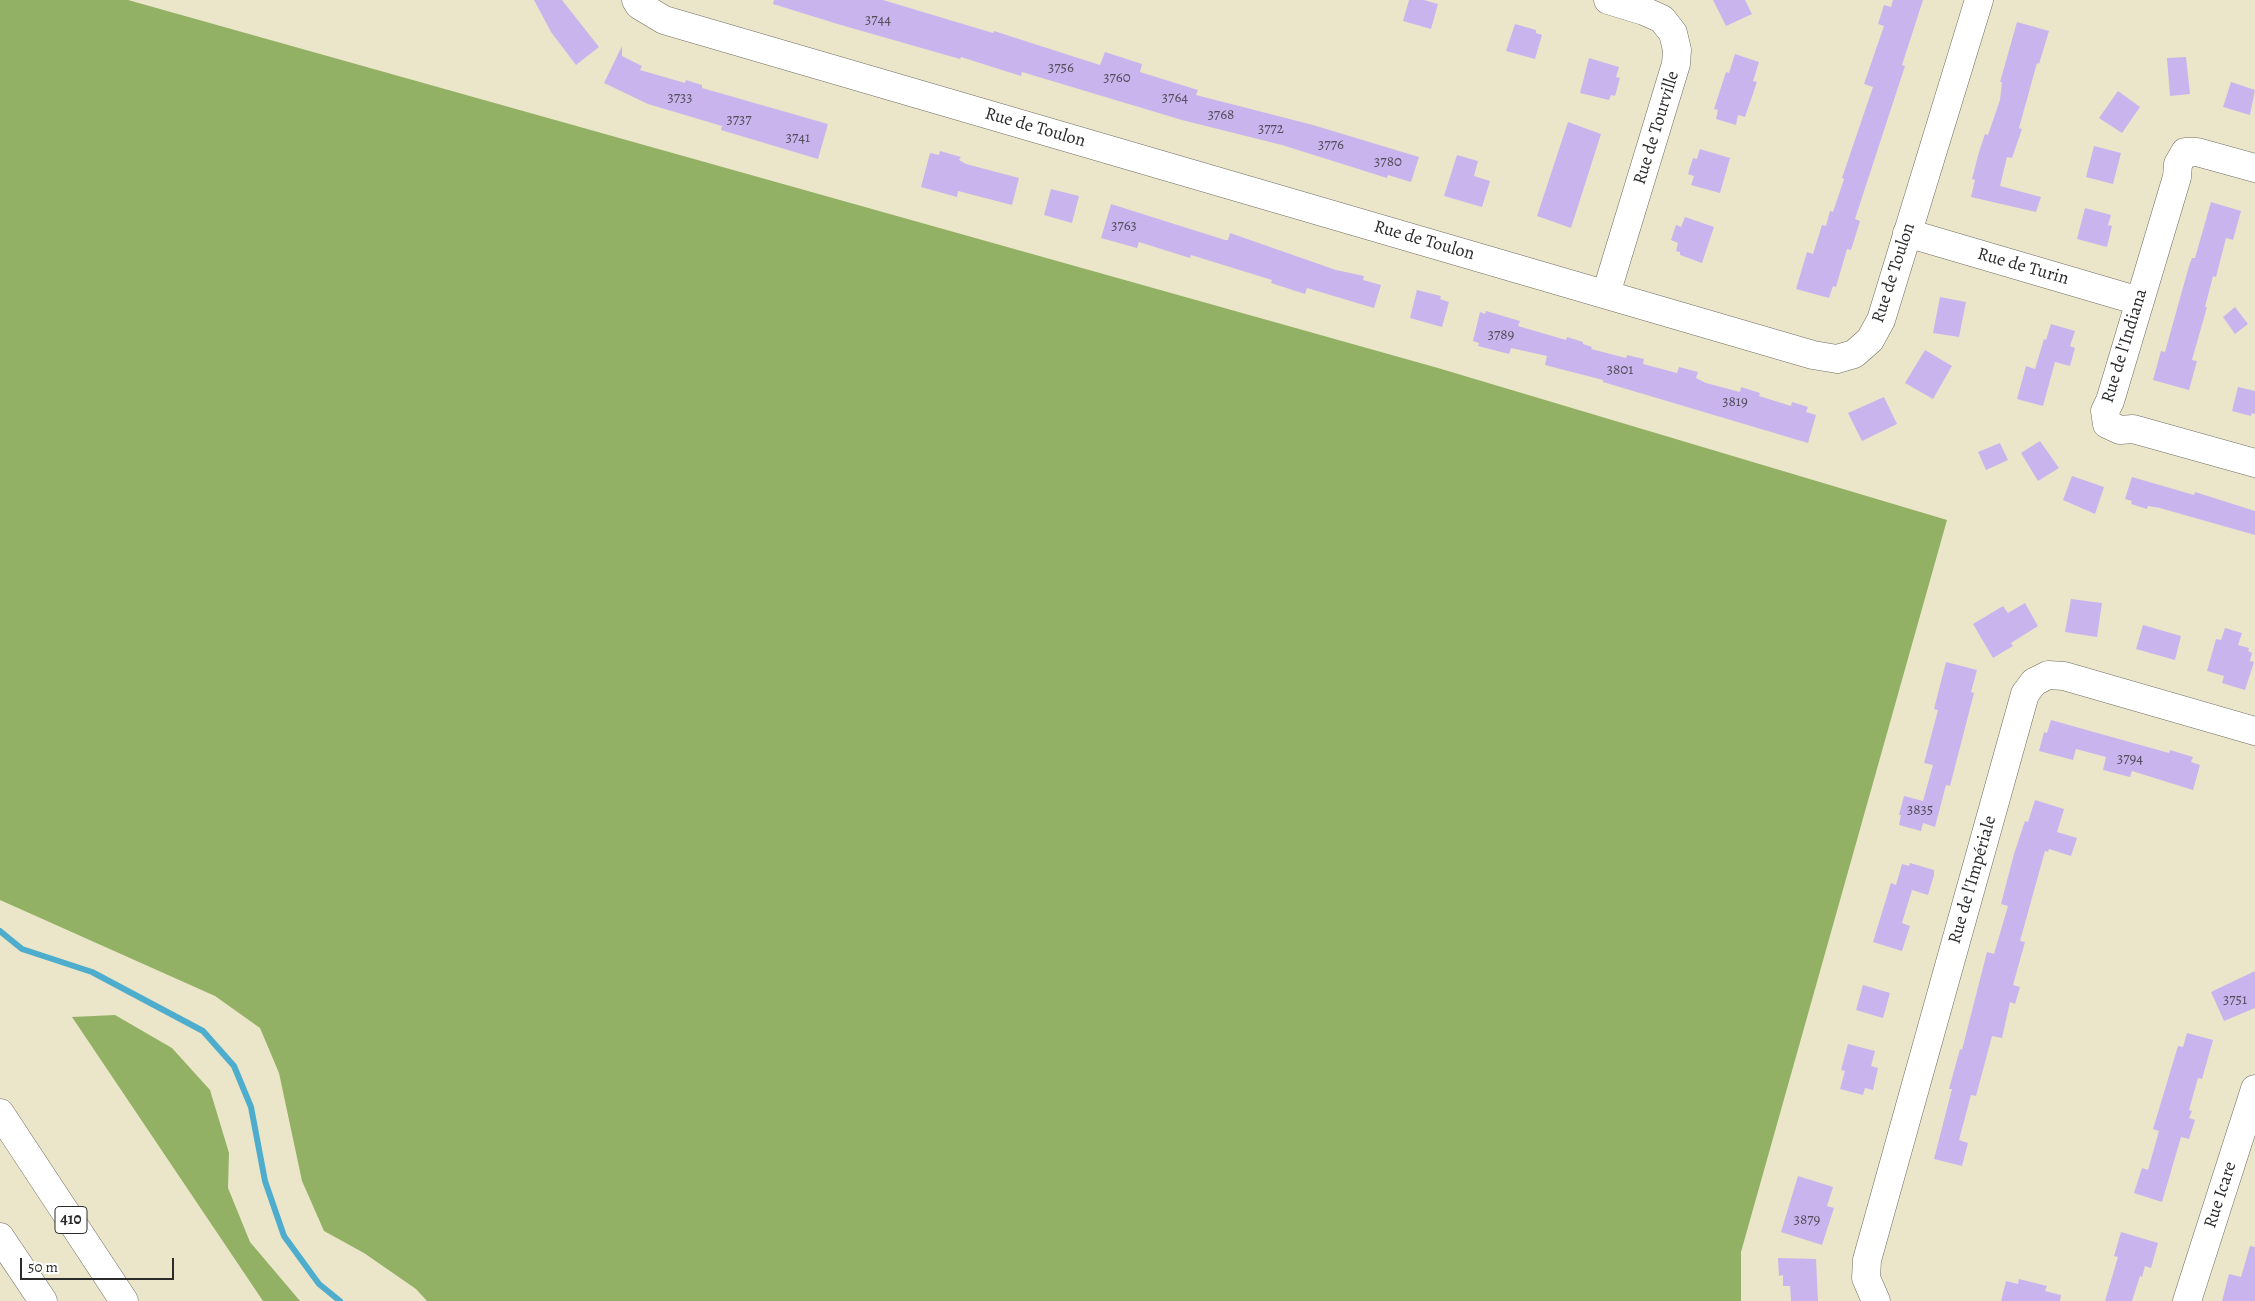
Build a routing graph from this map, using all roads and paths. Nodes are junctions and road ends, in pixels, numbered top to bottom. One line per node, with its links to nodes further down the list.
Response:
1 (636, 0): 6 (main road, Rue de Toulon)
2 (1608, 0): 6 (main road, Rue de Tourville)
3 (1979, 0): 5 (main road, Rue de Toulon)
4 (2255, 168): 7 (main road, Rue de l'Indiana)
5 (1907, 233): 6 (main road, Rue de Toulon); 7 (main road, Rue de Turin)
6 (1606, 294)
7 (2139, 301): 8 (main road, Rue de l'Indiana)
8 (2255, 463)
9 (2255, 731): 15 (main road, Rue de l'Impériale)
10 (2255, 1089): 16 (main road, Rue Icare)
11 (0, 1113): 14 (main road, 410)
12 (0, 1237): 13 (main road)
13 (37, 1295)
14 (124, 1301)
15 (1876, 1301)
16 (2188, 1301)

